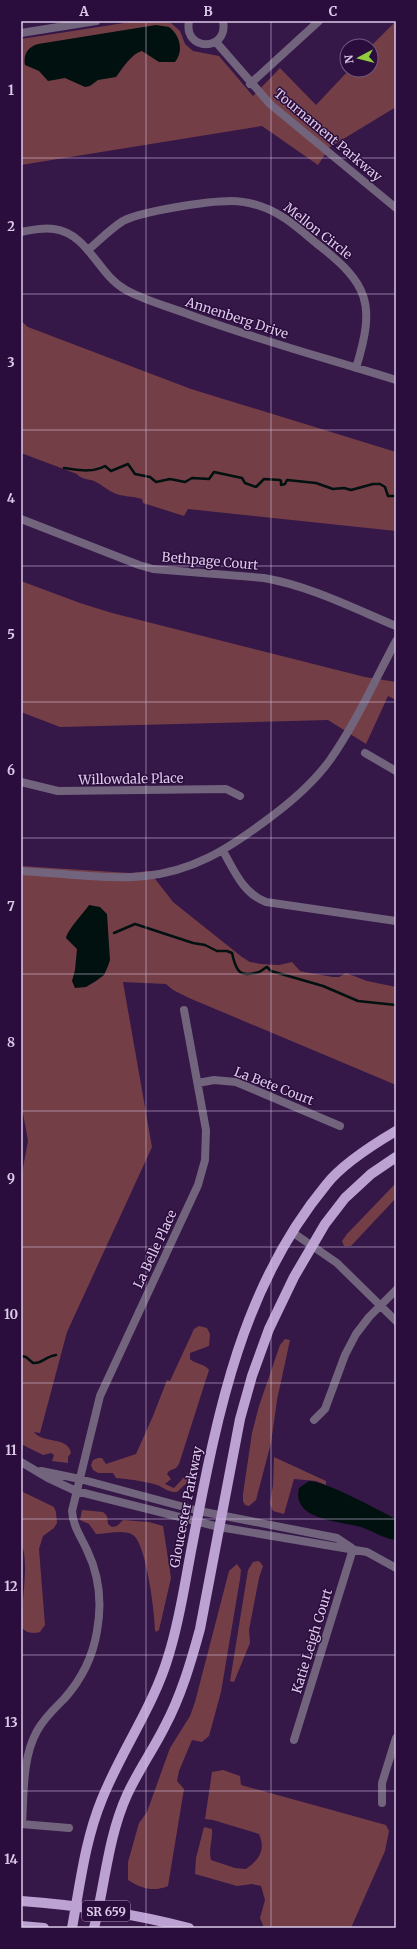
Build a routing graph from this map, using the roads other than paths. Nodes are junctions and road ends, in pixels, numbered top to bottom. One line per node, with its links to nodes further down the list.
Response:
1 (96, 21): 5 (street)
2 (187, 21): 6 (street)
3 (223, 21): 6 (street)
4 (319, 21): 7 (street)
5 (21, 33)
6 (216, 42): 7 (street, Tournament Parkway)
7 (250, 84): 8 (street, Tournament Parkway)
8 (396, 208)
9 (21, 232): 10 (street, Annenberg Drive)
10 (88, 250): 11 (street, Annenberg Drive); 11 (street, Mellon Circle)
11 (356, 368): 12 (street, Annenberg Drive)
12 (396, 380)
13 (21, 519): 14 (street, Bethpage Court)
14 (396, 626)
15 (396, 641): 20 (street)
16 (365, 753): 17 (street)
17 (396, 771)
18 (21, 782): 19 (street, Willowdale Place)
19 (240, 796)
20 (223, 851): 21 (street); 22 (street)
21 (21, 871)
22 (396, 921)
23 (184, 1010): 24 (street, La Belle Place)
24 (198, 1083): 25 (street, La Bete Court); 36 (street, La Belle Place)
25 (340, 1126)
26 (396, 1131): 28 (main road, Gloucester Parkway)
27 (396, 1158): 29 (main road)
28 (292, 1232): 29 (street); 38 (main road, Gloucester Parkway)
29 (311, 1244): 31 (street); 39 (main road)
30 (396, 1290): 31 (street)
31 (381, 1305): 32 (street); 33 (street)
32 (396, 1321)
33 (314, 1420)
34 (21, 1462): 35 (street)
35 (36, 1470): 36 (street); 37 (street)
36 (80, 1479): 37 (street, La Belle Place); 38 (street)
37 (76, 1491): 40 (street); 47 (street, La Belle Place)
38 (199, 1511): 39 (street); 40 (main road, Gloucester Parkway)
39 (222, 1516): 41 (main road); 42 (street)
40 (196, 1522): 41 (street); 50 (main road, Gloucester Parkway)
41 (219, 1527): 42 (street); 51 (main road)
42 (353, 1549): 43 (street); 45 (street, Katie Leigh Court)
43 (396, 1568)
44 (396, 1738): 46 (street)
45 (294, 1740)
46 (382, 1803)
47 (22, 1824): 48 (street)
48 (69, 1828)
49 (21, 1900): 50 (main road, SR 659)
50 (76, 1906): 51 (main road, SR 659); 54 (main road, Gloucester Parkway)
51 (99, 1910): 55 (main road); 56 (main road, SR 659)
52 (21, 1926): 53 (main road)
53 (44, 1928)
54 (72, 1928)
55 (94, 1928)
56 (189, 1928)

